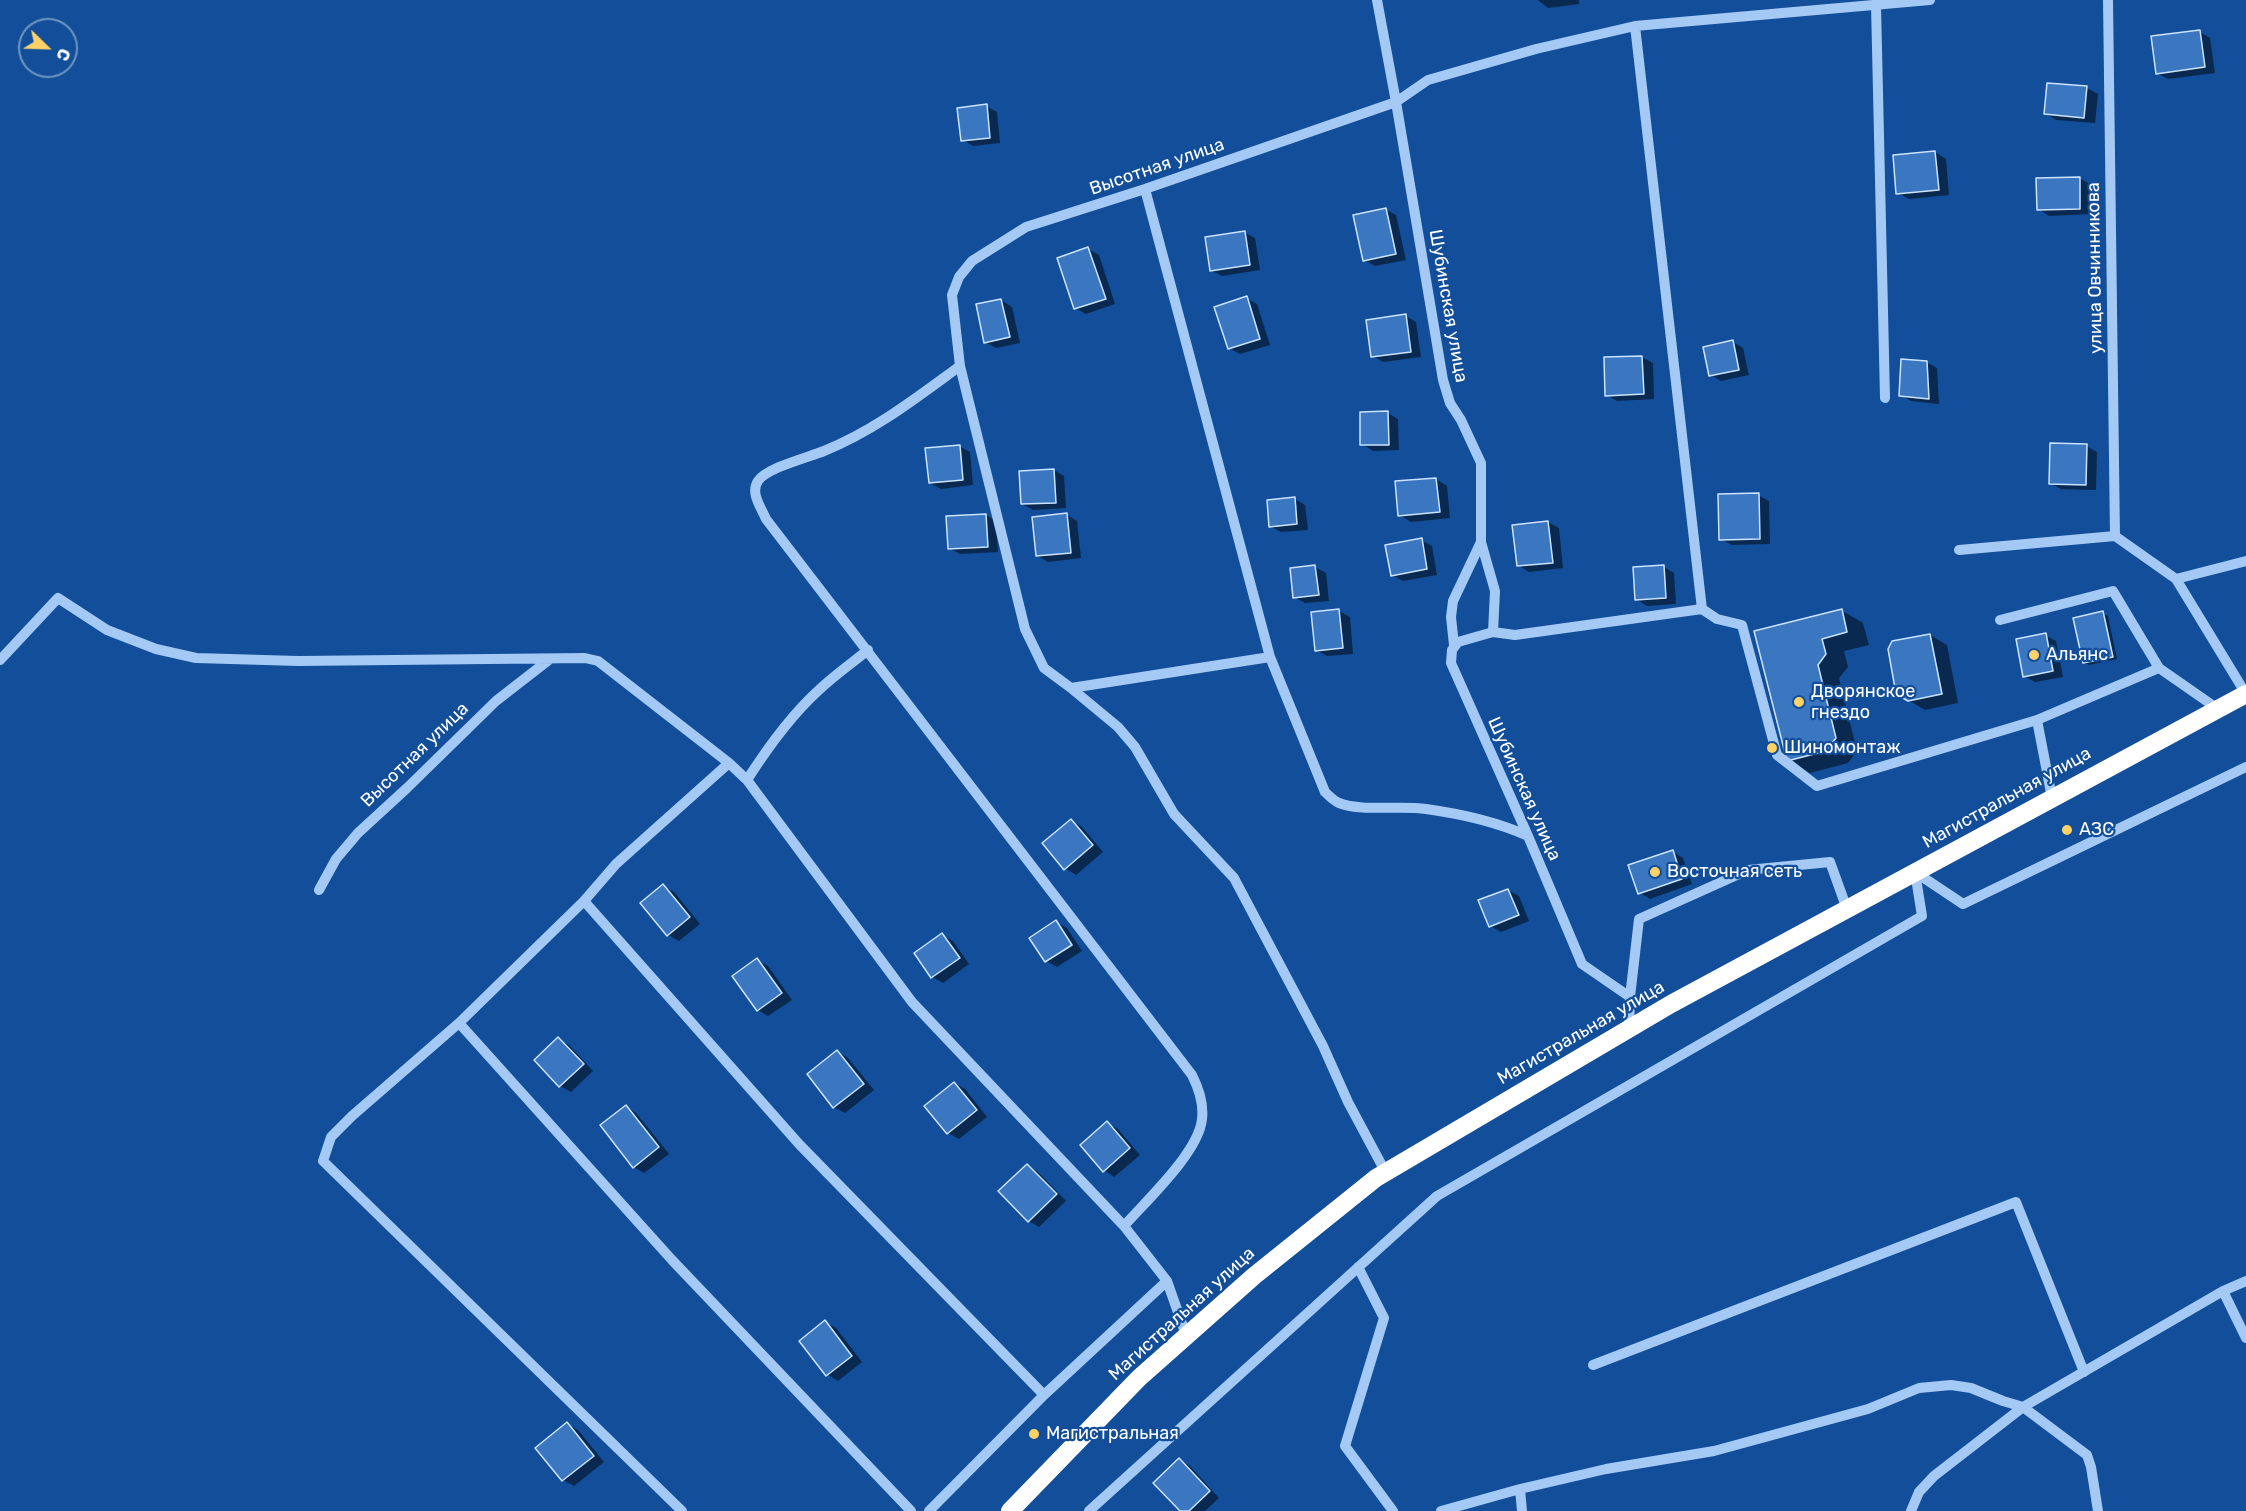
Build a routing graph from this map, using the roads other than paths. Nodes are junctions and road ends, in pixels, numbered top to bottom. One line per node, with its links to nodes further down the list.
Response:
1 (1377, 0): 6 (street, Шубинская улица)
2 (1930, 0): 4 (street, Высотная улица)
3 (2108, 0): 10 (street, улица Овчинникова)
4 (1876, 5): 5 (street, Высотная улица); 9 (street)
5 (1635, 26): 6 (street, Высотная улица); 15 (street)
6 (1396, 102): 7 (street, Высотная улица); 11 (street, Шубинская улица)
7 (1145, 189): 8 (street, Высотная улица); 20 (street)
8 (960, 366): 19 (street); 24 (street)
9 (1885, 398)
10 (2115, 536): 12 (street); 14 (street)
11 (1482, 542): 17 (street, Шубинская улица); 18 (street, Шубинская улица)
12 (1959, 550)
13 (2246, 561): 14 (street)
14 (2176, 579): 25 (street)
15 (1702, 609): 17 (street); 27 (street)
16 (2000, 620): 23 (street)
17 (1493, 632): 18 (street)
18 (1454, 645): 32 (street, Шубинская улица)
19 (868, 650): 30 (street); 41 (street)
20 (1270, 657): 24 (street); 32 (street)
21 (550, 659): 22 (street); 28 (street); 34 (street, Высотная улица)
22 (0, 660)
23 (2160, 668): 26 (street); 27 (street)
24 (1071, 688): 40 (street)
25 (2246, 694): 26 (highway, Магистральная улица)
26 (2218, 709): 31 (highway, Магистральная улица)
27 (2037, 720): 31 (street)
28 (729, 763): 30 (street); 35 (street)
29 (2246, 767): 33 (street)
30 (747, 780): 41 (street)
31 (2052, 798): 33 (highway, Магистральная улица)
32 (1528, 836): 37 (street, Шубинская улица)
33 (1915, 872): 36 (highway, Магистральная улица); 42 (street)
34 (319, 890)
35 (584, 901): 38 (street); 50 (street)
36 (1847, 909): 37 (street); 39 (highway, Магистральная улица)
37 (1630, 997): 39 (street)
38 (459, 1023): 53 (street); 54 (street)
39 (1629, 1029): 40 (highway, Магистральная улица)
40 (1386, 1173): 46 (highway, Магистральная улица)
41 (1124, 1226): 43 (street)
42 (1358, 1267): 57 (street); 58 (street)
43 (1167, 1281): 46 (street); 50 (street)
44 (2246, 1281): 45 (street)
45 (2223, 1291): 47 (street); 49 (street)
46 (1186, 1335): 56 (highway, Магистральная улица)
47 (2246, 1338)
48 (1593, 1365): 49 (street)
49 (2084, 1372): 51 (street)
50 (1044, 1395): 55 (street)
51 (2023, 1407): 52 (street); 61 (street); 62 (street)
52 (1520, 1489): 59 (street); 60 (street)
53 (682, 1511)
54 (911, 1511)
55 (929, 1511)
56 (1010, 1511)
57 (1089, 1511)
58 (1393, 1511)
59 (1442, 1511)
60 (1522, 1511)
61 (1911, 1511)
62 (2098, 1511)

